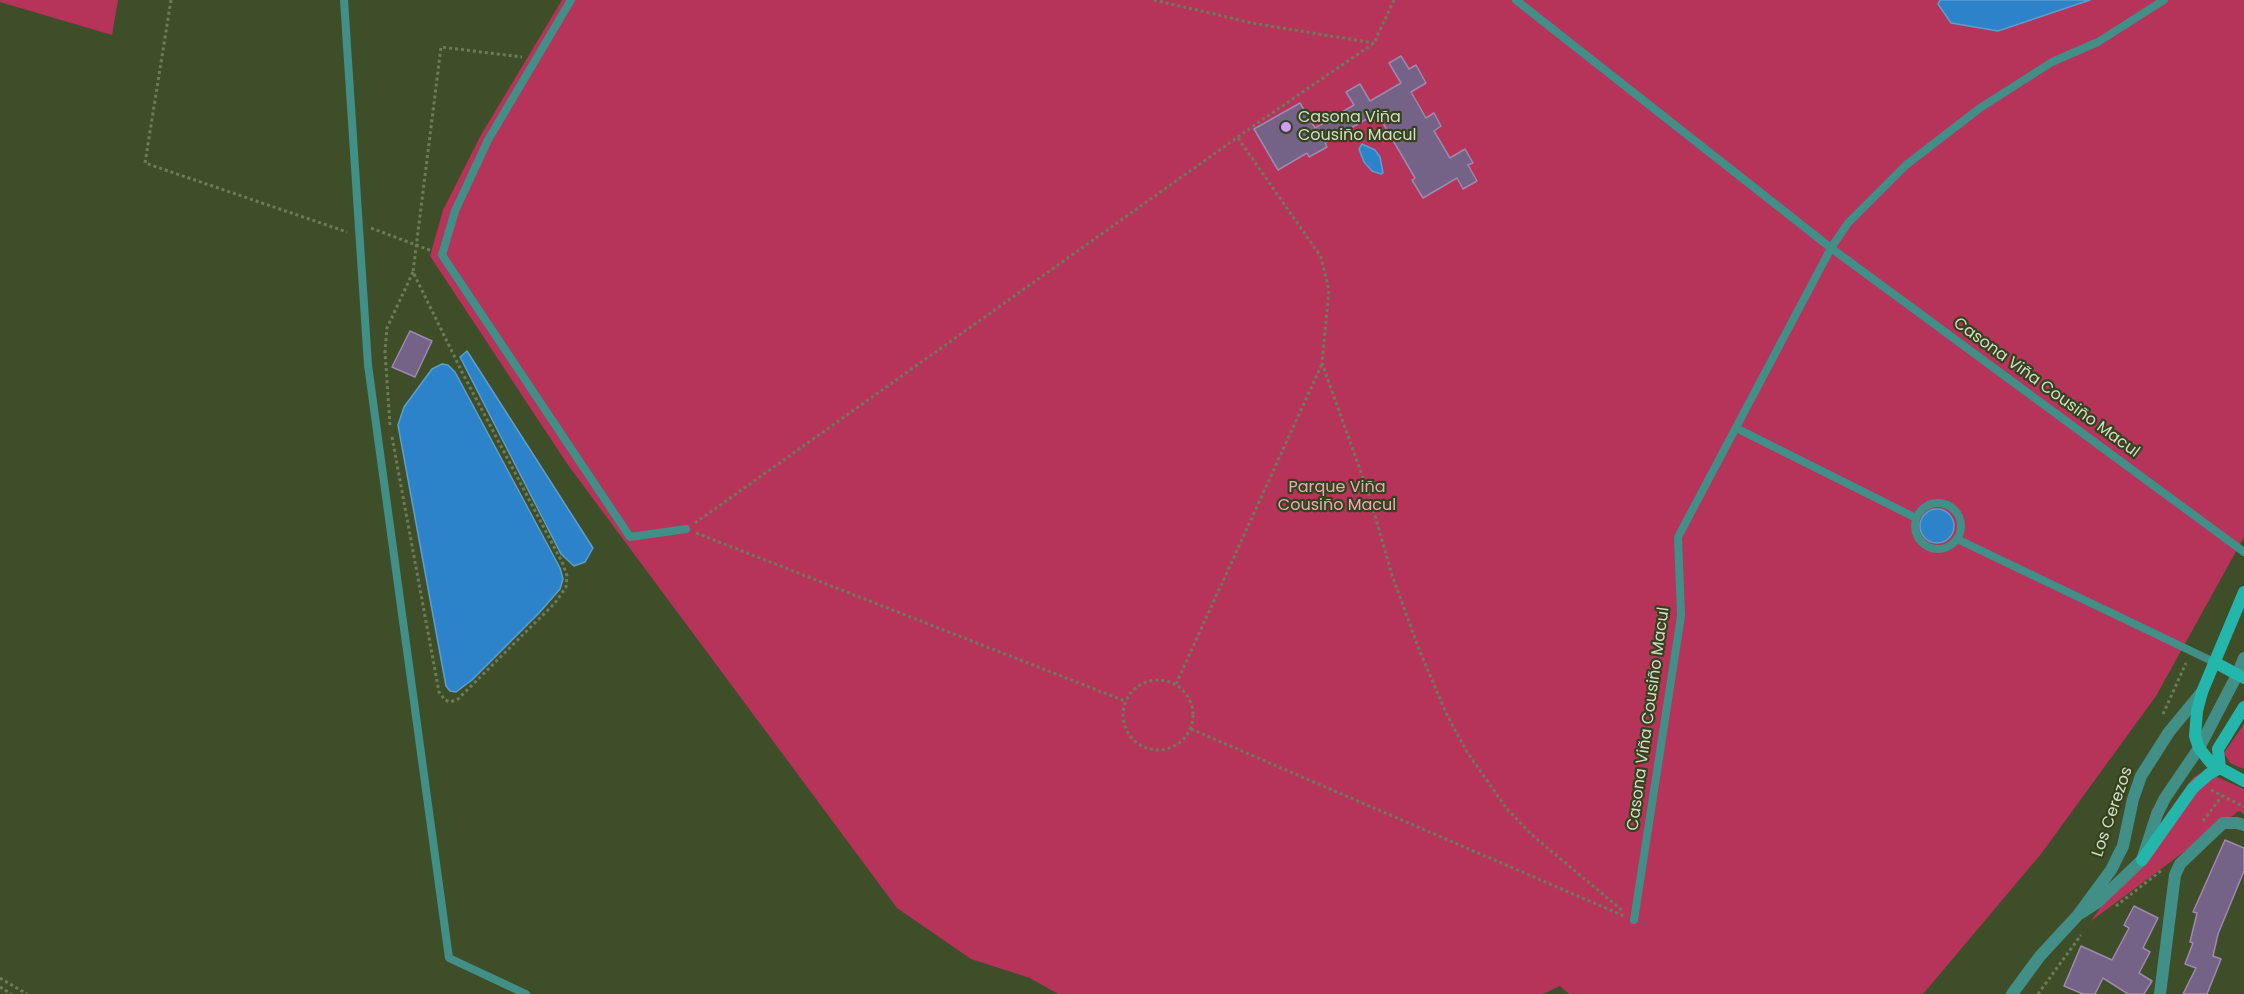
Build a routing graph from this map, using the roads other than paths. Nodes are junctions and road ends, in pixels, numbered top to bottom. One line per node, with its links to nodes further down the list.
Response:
1 (344, 0): 24 (lane)
2 (571, 0): 8 (lane)
3 (1516, 0): 5 (lane, Casona Viña Cousiño Macul)
4 (2164, 0): 5 (lane, Casona Viña Cousiño Macul)
5 (1831, 248): 6 (lane, Casona Viña Cousiño Macul); 10 (lane, Casona Viña Cousiño Macul)
6 (1736, 428): 7 (lane); 23 (lane, Casona Viña Cousiño Macul)
7 (1916, 518): 9 (lane); 9 (lane)
8 (686, 529)
9 (1957, 539): 13 (lane)
10 (2244, 552)
11 (2244, 592): 13 (main road)
12 (2244, 658): 14 (street, Los Cerezos)
13 (2214, 662): 14 (main road); 15 (main road)
14 (2241, 676): 17 (street, Los Cerezos)
15 (2202, 692): 17 (main road); 22 (street, Los Cerezos)
16 (2244, 707): 18 (main road)
17 (2199, 748): 18 (main road); 21 (street, Los Cerezos)
18 (2220, 768): 19 (main road); 21 (main road)
19 (2244, 781)
20 (2244, 825): 26 (street)
21 (2142, 860): 22 (street, Los Cerezos)
22 (2078, 915): 25 (street, Los Cerezos)
23 (1634, 920)
24 (526, 994)
25 (2012, 994)
26 (2160, 994)

